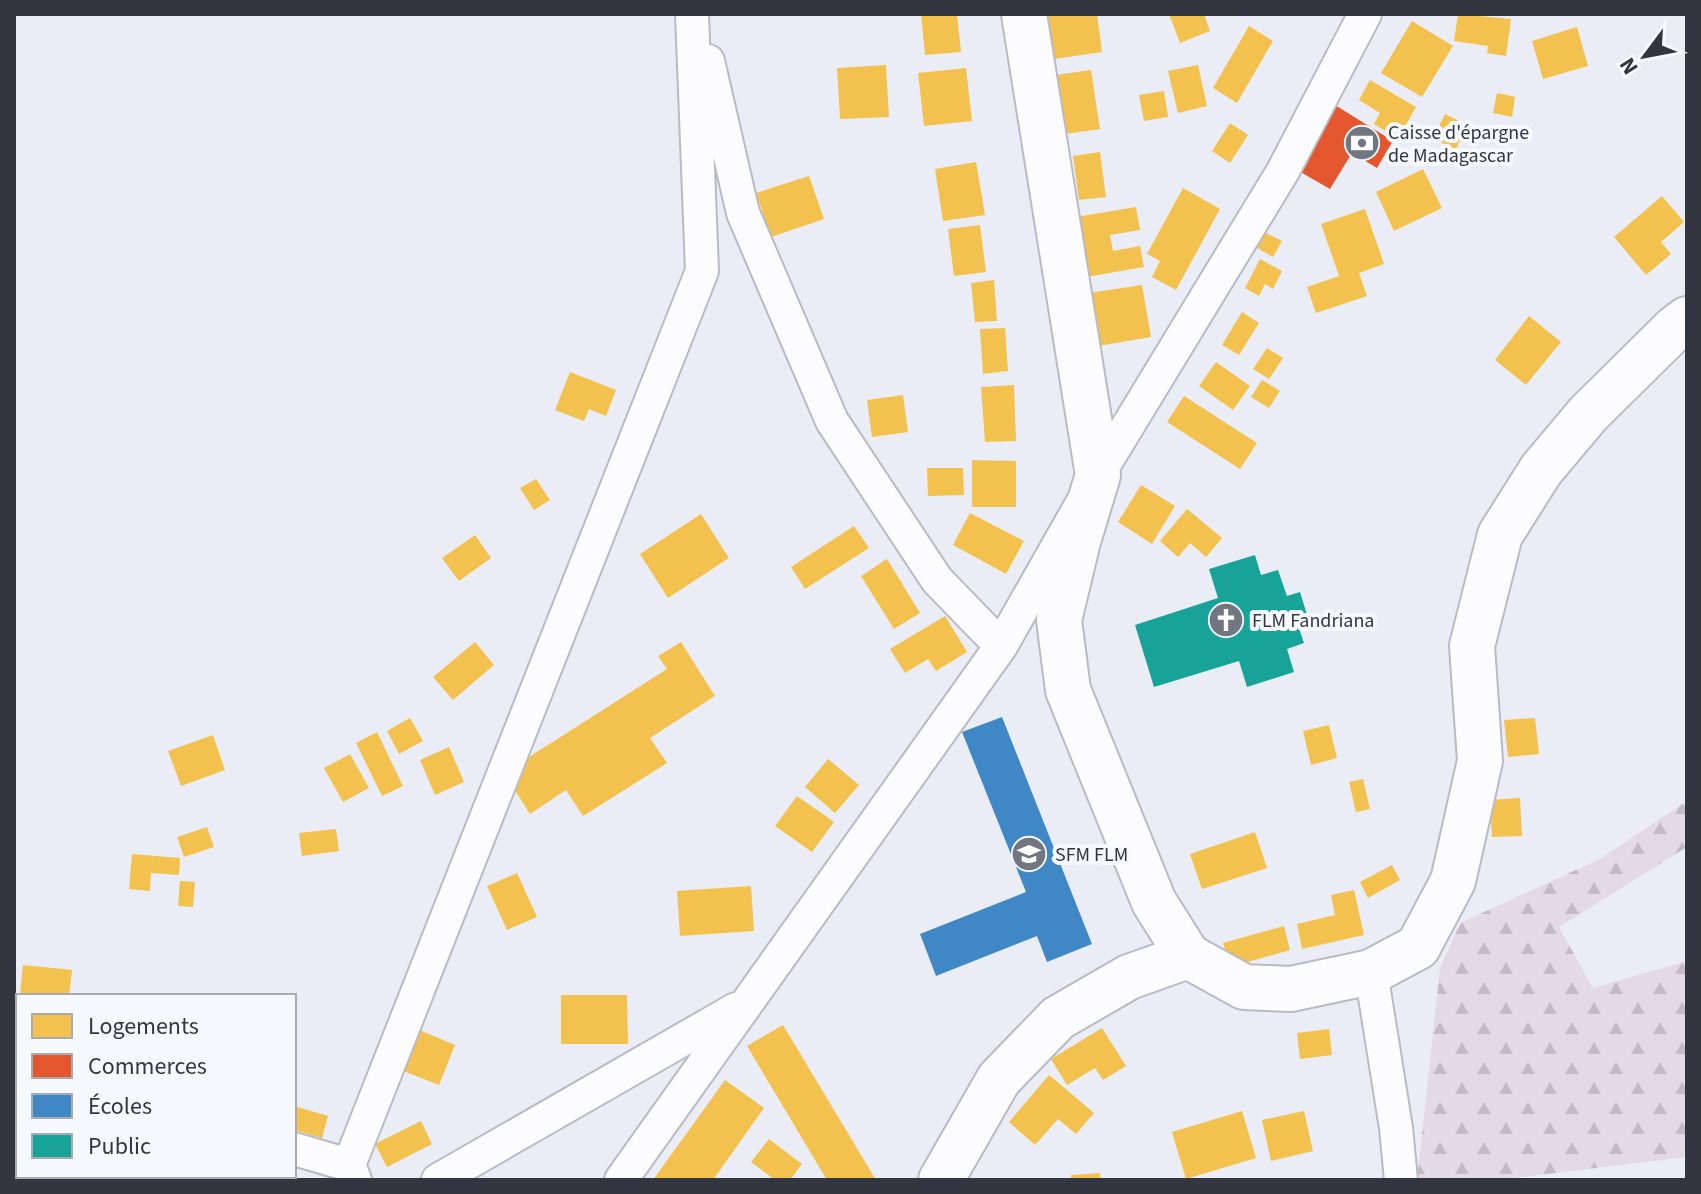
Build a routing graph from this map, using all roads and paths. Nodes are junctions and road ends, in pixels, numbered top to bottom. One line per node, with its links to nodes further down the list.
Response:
1 (694, 14): 6 (street); 11 (street)
2 (1024, 14): 5 (main road)
3 (1365, 14): 5 (street)
4 (1687, 319): 8 (main road)
5 (1098, 475): 6 (street); 7 (main road)
6 (1001, 646): 9 (street)
7 (1188, 956): 8 (main road); 14 (main road)
8 (1371, 972): 15 (street)
9 (746, 1004): 12 (street); 13 (street)
10 (296, 1150): 11 (street)
11 (352, 1172)
12 (438, 1180)
13 (621, 1180)
14 (941, 1180)
15 (1401, 1180)

